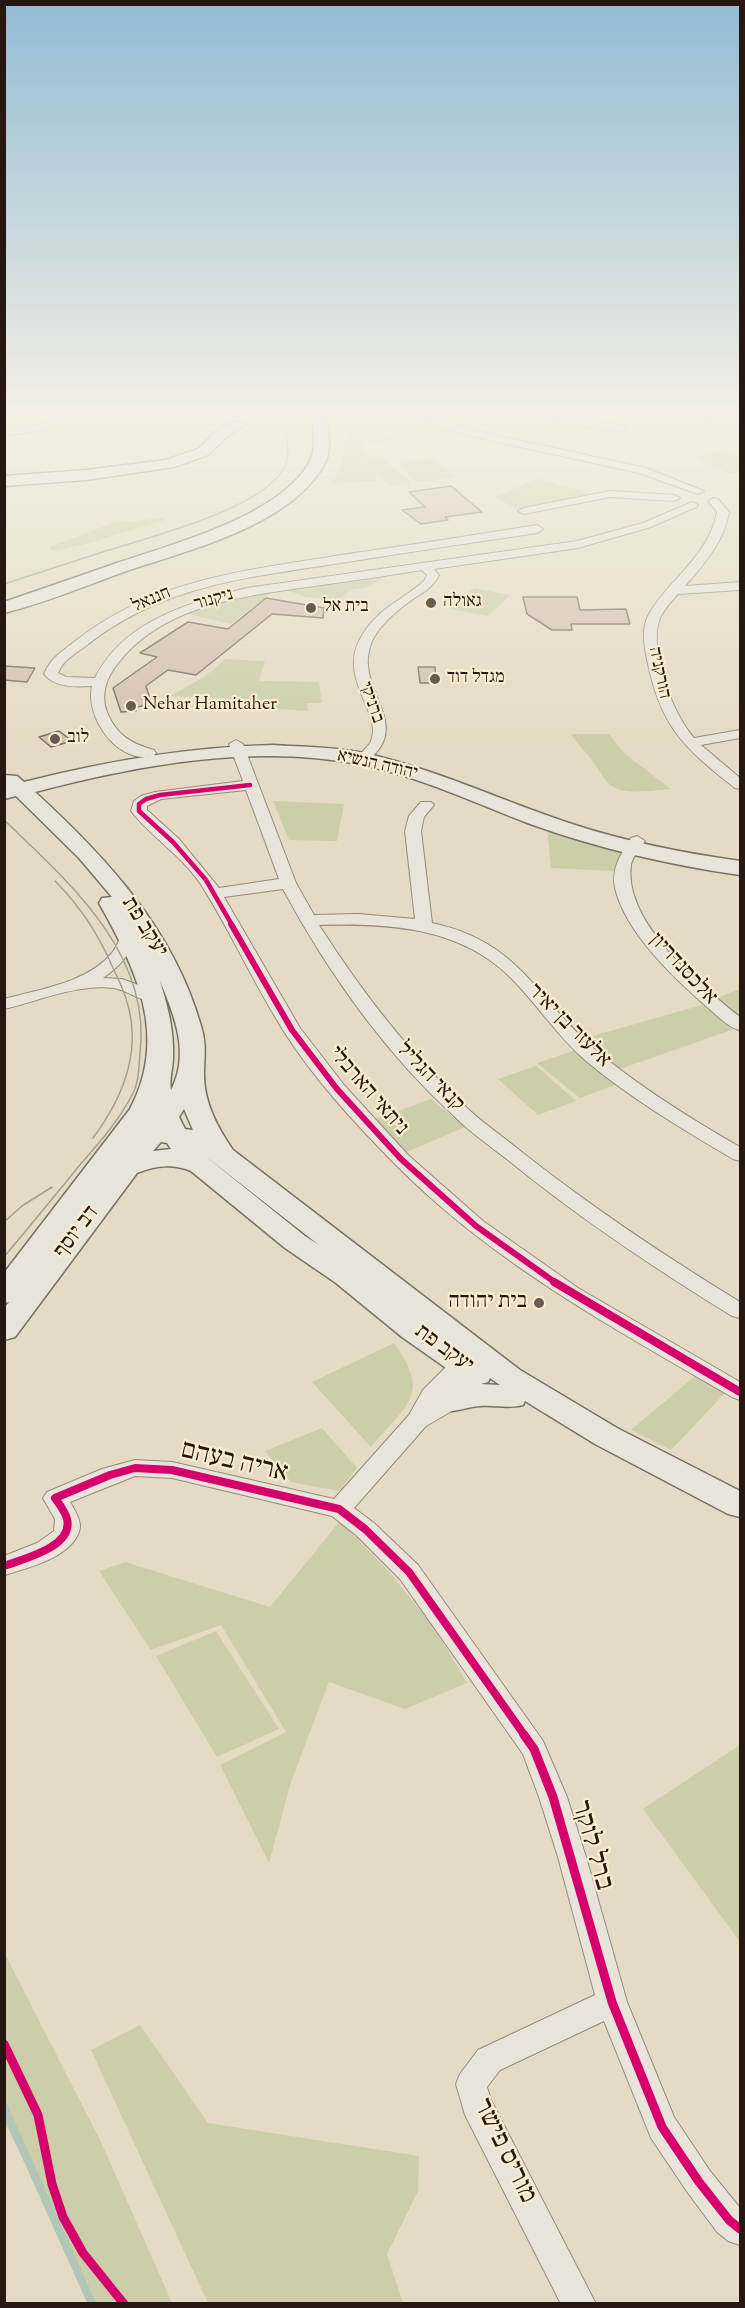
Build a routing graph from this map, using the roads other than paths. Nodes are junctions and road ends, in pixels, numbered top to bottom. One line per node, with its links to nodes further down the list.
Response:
1 (215, 526): 7 (main road)
2 (233, 526): 13 (main road)
3 (234, 526): 14 (main road)
4 (644, 526): 8 (street, ניקנור)
5 (720, 526): 10 (street, הורקניה)
6 (537, 530): 15 (street, חננאל)
7 (194, 535): 11 (main road); 12 (main road)
8 (426, 567): 15 (street, ניקנור); 20 (street, ברניקי)
9 (741, 586): 10 (street)
10 (673, 591): 17 (street, הורקניה)
11 (4, 594)
12 (4, 601)
13 (4, 608)
14 (4, 614)
15 (97, 682): 19 (street)
16 (741, 734): 17 (street)
17 (690, 743): 24 (street, הורקניה)
18 (236, 748): 19 (main road, יהודה הנשיא); 20 (main road, יהודה הנשיא); 21 (main road, יהודה הנשיא); 23 (street, קנאי הגליל)
19 (116, 752): 21 (main road, יהודה הנשיא)
20 (369, 756): 27 (main road, יהודה הנשיא)
21 (55, 776): 22 (main road, יהודה הנשיא); 26 (main road)
22 (8, 784): 26 (main road, יעקב פת); 34 (main road, יעקב פת)
23 (250, 785): 30 (street, קנאי הגליל); 31 (street, ניתאי הארבלי)
24 (741, 785)
25 (426, 805): 33 (street)
26 (39, 807): 39 (main road, יעקב פת)
27 (633, 845): 28 (main road, יהודה הנשיא); 29 (main road, יהודה הנשיא); 38 (street, אלכסנדריון)
28 (741, 860)
29 (741, 868)
30 (288, 883): 31 (street); 32 (street, קנאי הגליל)
31 (216, 893): 49 (street, ניתאי הארבלי)
32 (308, 920): 33 (street, אלעזר בן יאיר); 46 (street, קנאי הגליל)
33 (424, 925): 42 (street, אלעזר בן יאיר)
34 (129, 936): 35 (street); 36 (main road, יעקב פת)
35 (72, 985): 36 (street); 37 (street)
36 (152, 996): 40 (main road, יעקב פת)
37 (4, 1004)
38 (741, 1025)
39 (191, 1076): 41 (main road, יעקב פת); 44 (main road)
40 (157, 1084): 41 (main road, יעקב פת); 43 (main road, יעקב פת)
41 (164, 1129): 43 (main road, דב יוסף); 44 (main road, יעקב פת)
42 (741, 1155)
43 (119, 1159): 44 (main road); 45 (main road, דב יוסף); 47 (main road, דב יוסף)
44 (212, 1161): 48 (main road, יעקב פת)
45 (4, 1294)
46 (741, 1311)
47 (4, 1330)
48 (472, 1365): 50 (main road, יעקב פת); 51 (street); 52 (street); 53 (main road, יעקב פת)
49 (741, 1392)
50 (512, 1397): 51 (main road); 55 (main road, יעקב פת)
51 (449, 1401): 52 (street)
52 (418, 1420): 54 (street)
53 (741, 1505)
54 (339, 1509): 56 (street, אריה בעהם); 57 (street, ברל לוקר)
55 (741, 1524)
56 (4, 1566)
57 (612, 2002): 58 (street, ברל לוקר); 59 (street, מוריס פישר)
58 (741, 2229)
59 (579, 2304)

